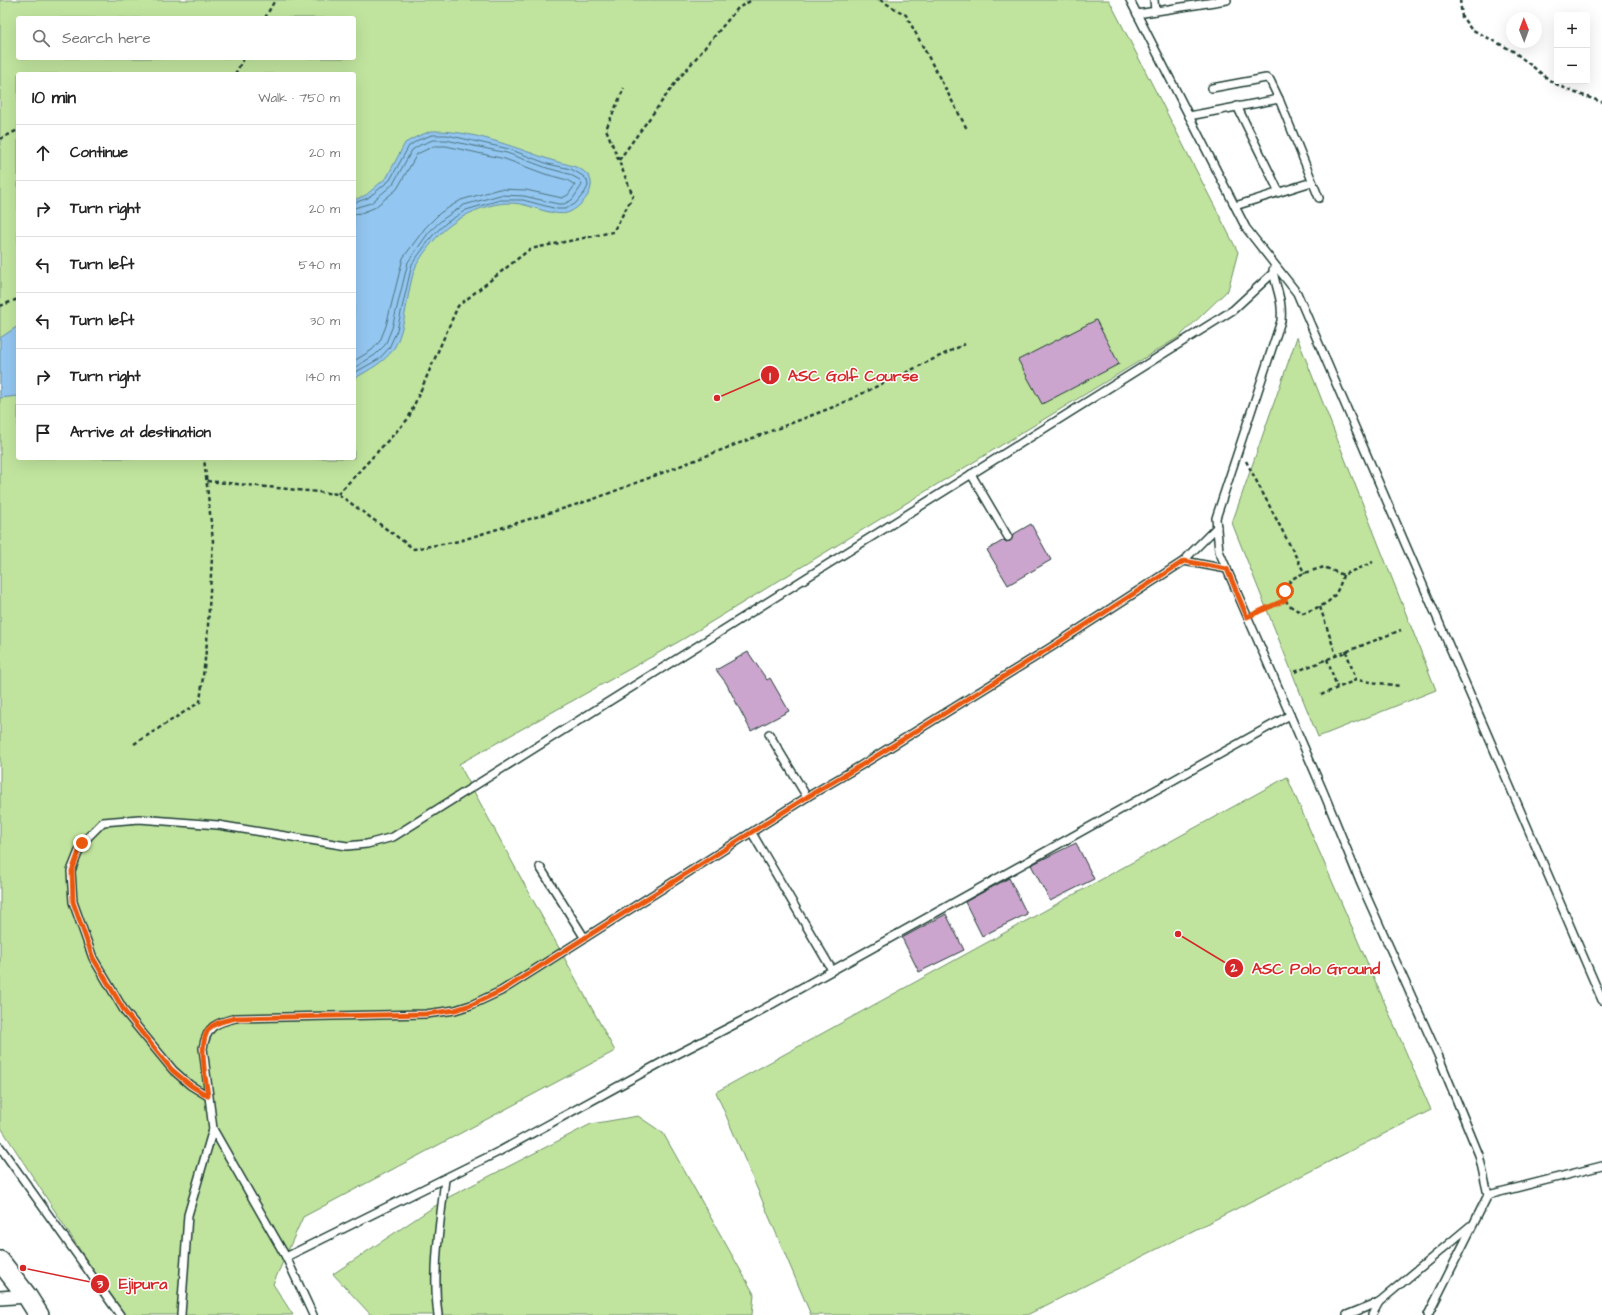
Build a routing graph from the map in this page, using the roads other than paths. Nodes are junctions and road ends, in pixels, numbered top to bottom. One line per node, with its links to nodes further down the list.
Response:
1 (1130, 0): 5 (lane)
2 (1154, 0): 4 (lane)
3 (1227, 0): 4 (lane)
4 (1155, 11): 5 (lane)
5 (1137, 14): 9 (lane)
6 (1212, 88): 7 (lane)
7 (1280, 99): 8 (lane); 10 (lane)
8 (1237, 106): 9 (lane); 11 (lane)
9 (1189, 116): 13 (lane)
10 (1312, 182): 11 (lane); 12 (lane)
11 (1279, 192): 13 (lane)
12 (1319, 198)
13 (1235, 206): 14 (lane)
14 (1271, 260): 15 (lane); 28 (lane)
15 (1273, 273): 16 (lane); 17 (lane)
16 (971, 474): 18 (lane); 29 (lane)
17 (1217, 527): 19 (lane); 20 (lane)
18 (1008, 537)
19 (1184, 561): 20 (lane); 23 (lane)
20 (1227, 569): 21 (lane)
21 (1290, 715): 27 (lane); 34 (lane)
22 (769, 734): 23 (lane)
23 (807, 797): 24 (lane)
24 (752, 833): 26 (lane); 27 (lane)
25 (540, 867): 26 (lane)
26 (584, 937): 29 (lane)
27 (832, 970): 33 (lane)
28 (1602, 1000)
29 (208, 1096): 30 (lane)
30 (213, 1129): 36 (lane); 42 (lane)
31 (0, 1147): 41 (lane)
32 (1602, 1166): 34 (lane)
33 (445, 1179): 36 (lane); 44 (lane)
34 (1488, 1195): 35 (lane)
35 (1473, 1224): 39 (lane); 47 (lane)
36 (286, 1257): 43 (lane)
37 (2, 1266): 40 (street)
38 (0, 1298): 40 (street)
39 (1379, 1302): 45 (lane); 46 (lane)
40 (34, 1309)
41 (120, 1315)
42 (181, 1315)
43 (313, 1315)
44 (438, 1315)
45 (1347, 1315)
46 (1372, 1315)
47 (1428, 1315)

